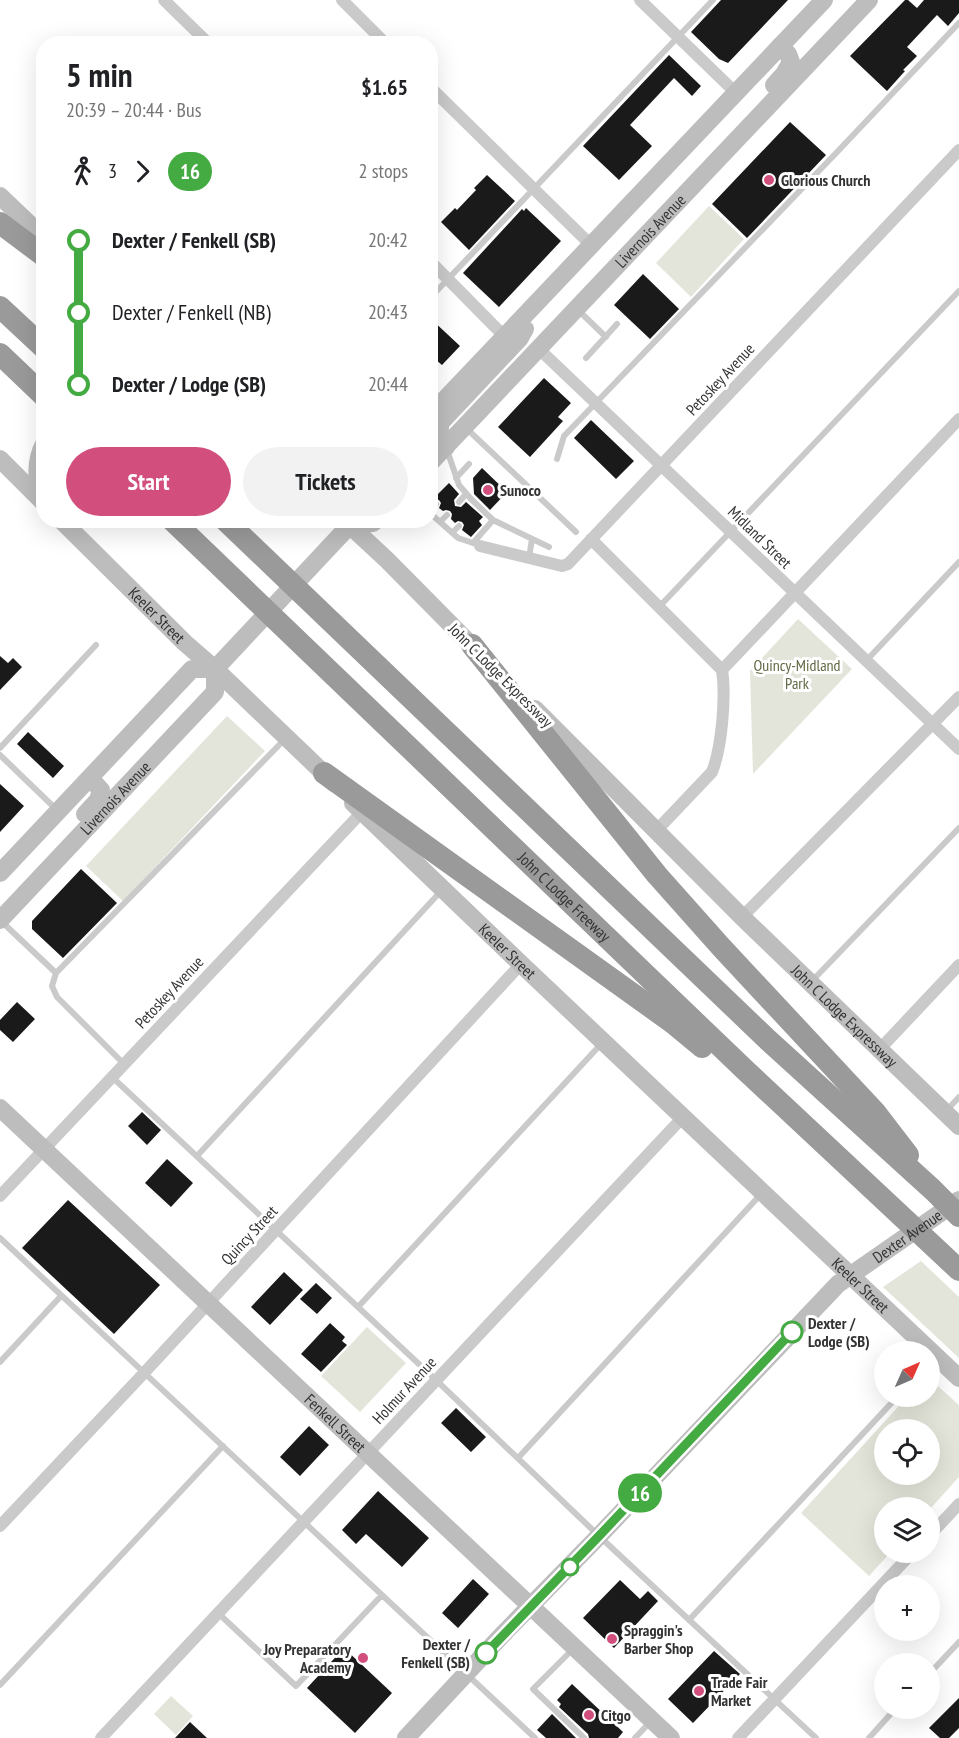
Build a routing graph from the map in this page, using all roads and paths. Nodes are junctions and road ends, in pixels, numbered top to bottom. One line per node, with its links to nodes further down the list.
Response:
1 (164, 0): 8 (street)
2 (342, 0): 9 (street)
3 (640, 0): 10 (street)
4 (713, 0): 10 (lane)
5 (824, 0): 11 (street, Livernois Avenue)
6 (869, 0): 17 (street, Livernois Avenue)
7 (959, 23): 37 (lane)
8 (201, 36)
9 (378, 36)
10 (678, 37): 12 (street); 15 (lane)
11 (780, 46): 12 (street, Livernois Avenue); 17 (street)
12 (735, 93): 20 (street, Livernois Avenue)
13 (438, 95): 15 (street)
14 (959, 150): 46 (street, Petoskey Avenue)
15 (534, 188): 20 (street); 23 (lane)
16 (0, 196): 19 (street)
17 (677, 204): 28 (street, Livernois Avenue)
18 (0, 223): 21 (highway)
19 (36, 230)
20 (592, 246): 24 (street, Livernois Avenue)
21 (36, 250)
22 (438, 269): 23 (street)
23 (448, 279): 25 (lane); 30 (street)
24 (552, 287): 30 (street, Livernois Avenue); 41 (street)
25 (438, 290)
26 (959, 291): 63 (lane)
27 (0, 307): 32 (highway)
28 (577, 308): 31 (lane); 33 (street, Livernois Avenue)
29 (617, 324): 31 (lane)
30 (504, 336): 38 (street, Livernois Avenue)
31 (606, 337): 35 (lane)
32 (36, 341)
33 (539, 349): 37 (street, Midland Street); 40 (street, Livernois Avenue)
34 (0, 354): 36 (highway)
35 (586, 358)
36 (36, 388)
37 (596, 404): 44 (lane); 46 (street, Midland Street)
38 (438, 406)
39 (959, 419): 72 (street)
40 (464, 427): 41 (street, Livernois Avenue); 64 (lane)
41 (446, 447): 42 (street, Livernois Avenue); 47 (lane)
42 (438, 455)
43 (0, 459): 49 (street)
44 (557, 459)
45 (469, 464): 47 (lane)
46 (662, 465): 63 (street, Midland Street); 67 (street, Petoskey Avenue)
47 (455, 482): 48 (lane)
48 (466, 494): 50 (lane); 51 (lane)
49 (36, 495)
50 (459, 502)
51 (478, 506): 52 (lane); 55 (lane)
52 (471, 513)
53 (447, 515): 56 (lane)
54 (438, 519): 56 (lane)
55 (493, 520): 66 (lane); 68 (lane)
56 (440, 522): 65 (lane)
57 (459, 526): 65 (lane)
58 (69, 528): 77 (street, Keeler Street)
59 (180, 528): 108 (highway, John C Lodge Freeway)
60 (233, 528): 112 (highway)
61 (343, 528): 77 (street)
62 (354, 528): 75 (street, John C Lodge Expressway)
63 (730, 531): 72 (street, Midland Street); 73 (lane)
64 (576, 532)
65 (452, 533): 68 (lane)
66 (532, 539): 69 (lane); 70 (lane)
67 (591, 539): 70 (street, Petoskey Avenue); 73 (street)
68 (476, 544): 70 (street, Petoskey Avenue)
69 (549, 547)
70 (529, 558)
71 (959, 562): 76 (lane)
72 (795, 592): 76 (street, Midland Street); 78 (street)
73 (659, 607): 78 (street)
74 (96, 645): 82 (lane)
75 (472, 645): 90 (street, John C Lodge Expressway); 112 (highway)
76 (865, 661): 80 (street, Midland Street)
77 (215, 669): 81 (street, Keeler Street); 86 (street, Livernois Avenue); 95 (street, Livernois Avenue)
78 (722, 670): 90 (street)
79 (959, 697): 80 (street)
80 (932, 723): 83 (street, Midland Street); 94 (street)
81 (286, 738): 85 (street, Keeler Street); 98 (lane)
82 (0, 748)
83 (959, 749)
84 (0, 755): 87 (lane)
85 (324, 773): 88 (street, Keeler Street); 108 (highway)
86 (90, 777): 87 (street, Livernois Avenue); 93 (street)
87 (58, 811): 91 (street, Livernois Avenue)
88 (362, 812): 92 (street, Keeler Street); 102 (street, Petoskey Avenue)
89 (959, 828): 99 (lane)
90 (656, 831): 94 (street, John C Lodge Expressway)
91 (0, 873)
92 (443, 889): 96 (street, Keeler Street); 111 (lane)
93 (0, 903)
94 (742, 917): 99 (street, John C Lodge Expressway)
95 (0, 920): 98 (lane)
96 (520, 964): 100 (street, Keeler Street); 117 (street, Quincy Street)
97 (959, 965): 101 (street)
98 (56, 974): 102 (lane)
99 (810, 983): 101 (street, John C Lodge Expressway)
100 (603, 1041): 107 (street, Keeler Street); 123 (lane)
101 (879, 1050): 106 (street, John C Lodge Expressway)
102 (124, 1064): 103 (street, Petoskey Avenue)
103 (112, 1077): 110 (street, Petoskey Avenue); 111 (lane)
104 (959, 1097): 106 (lane)
105 (0, 1108): 110 (street, Fenkell Street)
106 (945, 1112): 109 (street, John C Lodge Expressway)
107 (683, 1117): 113 (street, Keeler Street); 129 (street, Holmur Avenue)
108 (804, 1125): 119 (highway, John C Lodge Freeway)
109 (959, 1126)
110 (44, 1149): 114 (street, Petoskey Avenue); 122 (street, Fenkell Street)
111 (197, 1156): 117 (lane)
112 (933, 1190): 116 (highway)
113 (763, 1192): 120 (street, Keeler Street); 133 (lane)
114 (0, 1196)
115 (959, 1200): 120 (street, Dexter Avenue)
116 (959, 1216)
117 (276, 1230): 122 (street, Quincy Street); 123 (lane)
118 (0, 1238): 121 (lane)
119 (959, 1270)
120 (850, 1275): 124 (street, Keeler Street); 138 (street, Dexter Avenue)
121 (61, 1296): 125 (lane); 127 (lane)
122 (208, 1304): 127 (street, Quincy Street); 132 (street, Fenkell Street)
123 (358, 1307): 129 (lane)
124 (915, 1341)
125 (0, 1362)
126 (940, 1364): 128 (street, Keeler Street)
127 (144, 1373): 131 (lane); 137 (street, Quincy Street)
128 (959, 1377)
129 (436, 1380): 132 (street, Holmur Avenue); 133 (lane)
130 (888, 1407): 143 (lane)
131 (223, 1446): 135 (lane); 148 (lane)
132 (367, 1453): 135 (street, Holmur Avenue); 141 (street, Fenkell Street)
133 (518, 1458): 138 (lane)
134 (959, 1504): 136 (street)
135 (303, 1521): 140 (lane); 142 (street, Holmur Avenue)
136 (940, 1524)
137 (0, 1526)
138 (599, 1536): 141 (street, Dexter Avenue); 143 (lane)
139 (903, 1563): 149 (street)
140 (382, 1594): 142 (lane); 147 (lane)
141 (531, 1607): 145 (street, Fenkell Street); 147 (street, Dexter Avenue)
142 (217, 1613): 152 (street, Holmur Avenue)
143 (689, 1620): 149 (lane)
144 (959, 1642): 146 (lane)
145 (574, 1648): 151 (street, Fenkell Street); 155 (lane)
146 (940, 1662)
147 (466, 1674): 153 (street, Dexter Avenue); 154 (lane)
148 (0, 1685)
149 (774, 1699): 158 (street); 159 (lane)
150 (886, 1719): 160 (lane)
151 (651, 1720): 156 (lane); 157 (street, Fenkell Street)
152 (101, 1738)
153 (406, 1738)
154 (535, 1738)
155 (584, 1738)
156 (635, 1738)
157 (671, 1738)
158 (738, 1738)
159 (816, 1738)
160 (869, 1738)

